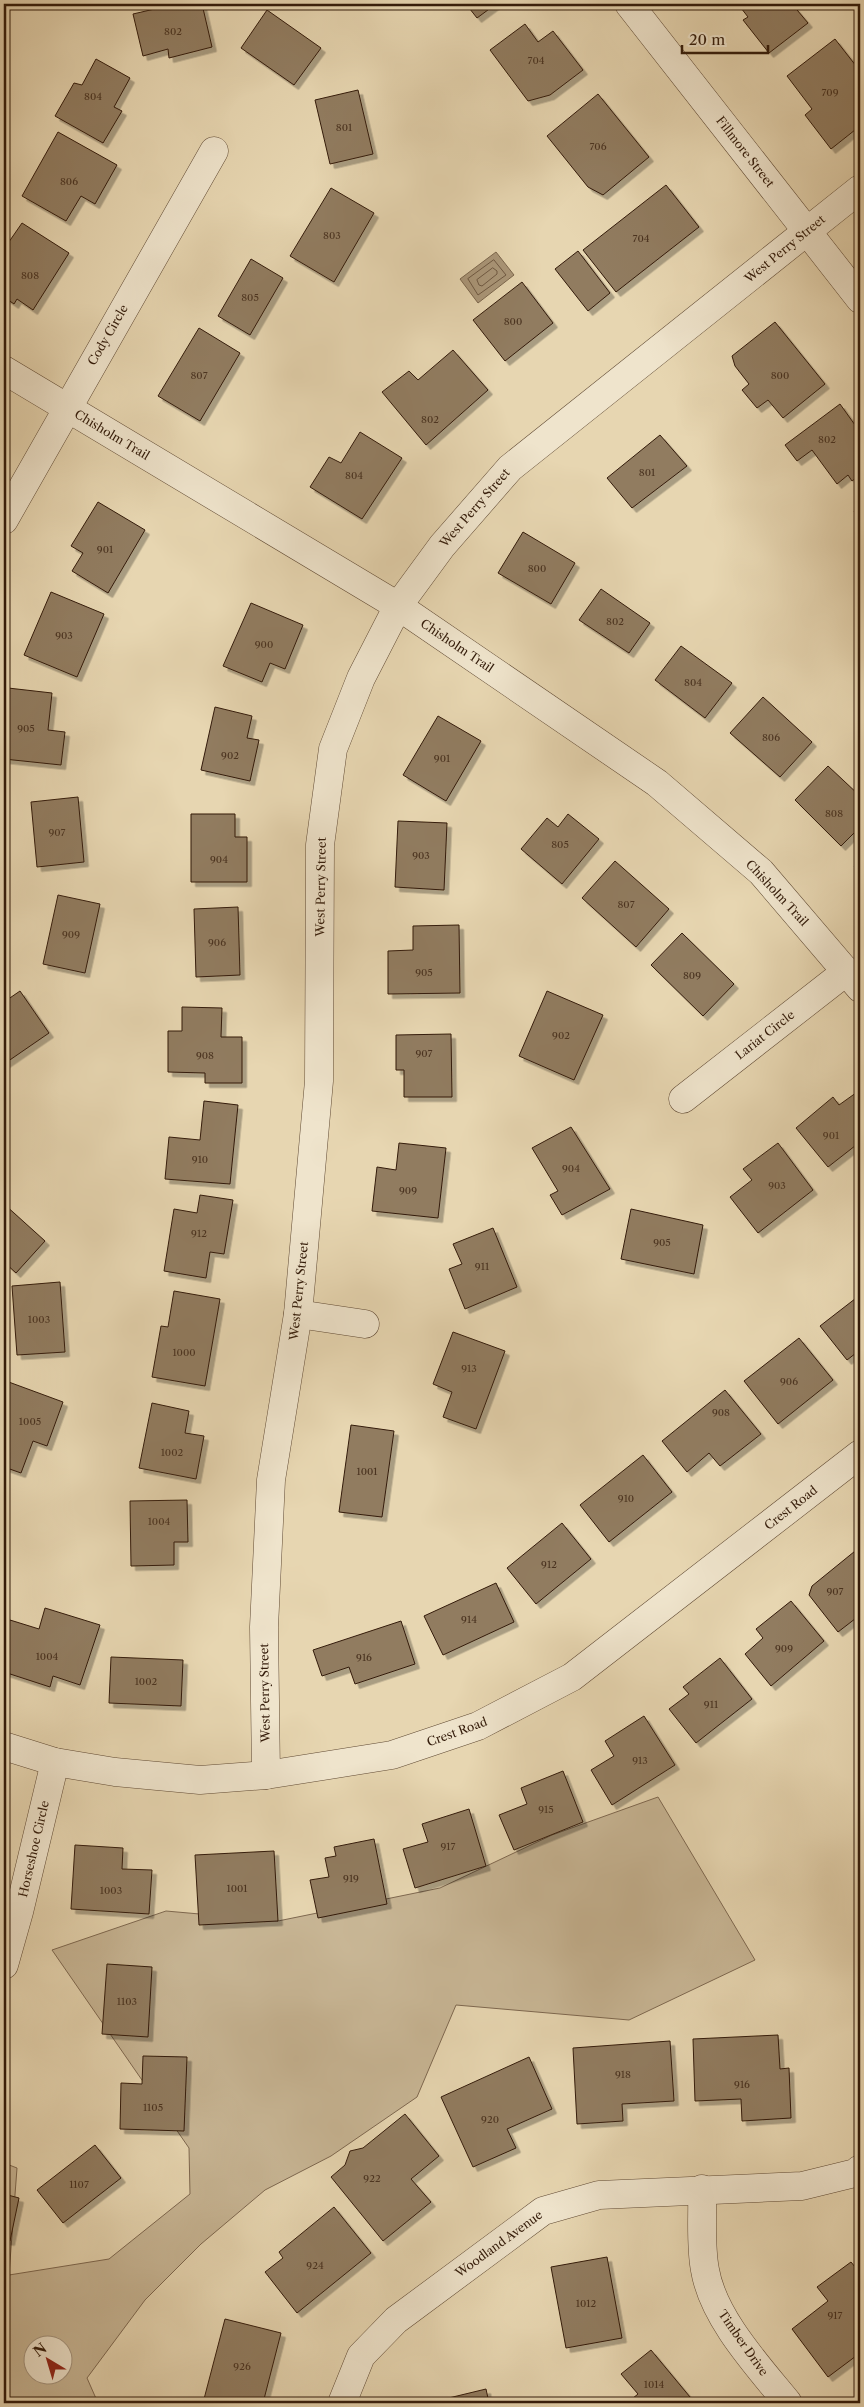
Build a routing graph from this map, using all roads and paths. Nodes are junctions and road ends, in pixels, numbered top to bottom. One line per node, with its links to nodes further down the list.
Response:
1 (629, 4): 4 (street, Fillmore Street)
2 (214, 151): 7 (street, Cody Circle)
3 (860, 189): 4 (street, West Perry Street)
4 (807, 231): 5 (street, Fillmore Street); 9 (street, West Perry Street)
5 (860, 299)
6 (4, 370): 7 (street, Chisholm Trail)
7 (66, 408): 8 (street, Cody Circle); 9 (street, Chisholm Trail)
8 (4, 520)
9 (398, 606): 10 (street, Chisholm Trail); 12 (street, West Perry Street)
10 (854, 979): 11 (street, Lariat Circle)
11 (683, 1100)
12 (298, 1314): 13 (street); 17 (street, West Perry Street)
13 (366, 1324)
14 (860, 1454): 17 (street, Crest Road)
15 (4, 1746): 16 (street, Crest Road)
16 (55, 1762): 17 (street, Crest Road); 18 (street, Horseshoe Circle)
17 (266, 1775)
18 (4, 1964)
19 (860, 2169): 20 (street, Woodland Avenue)
20 (702, 2189): 21 (street, Woodland Avenue); 22 (street, Timber Drive)
21 (342, 2403)
22 (788, 2403)

